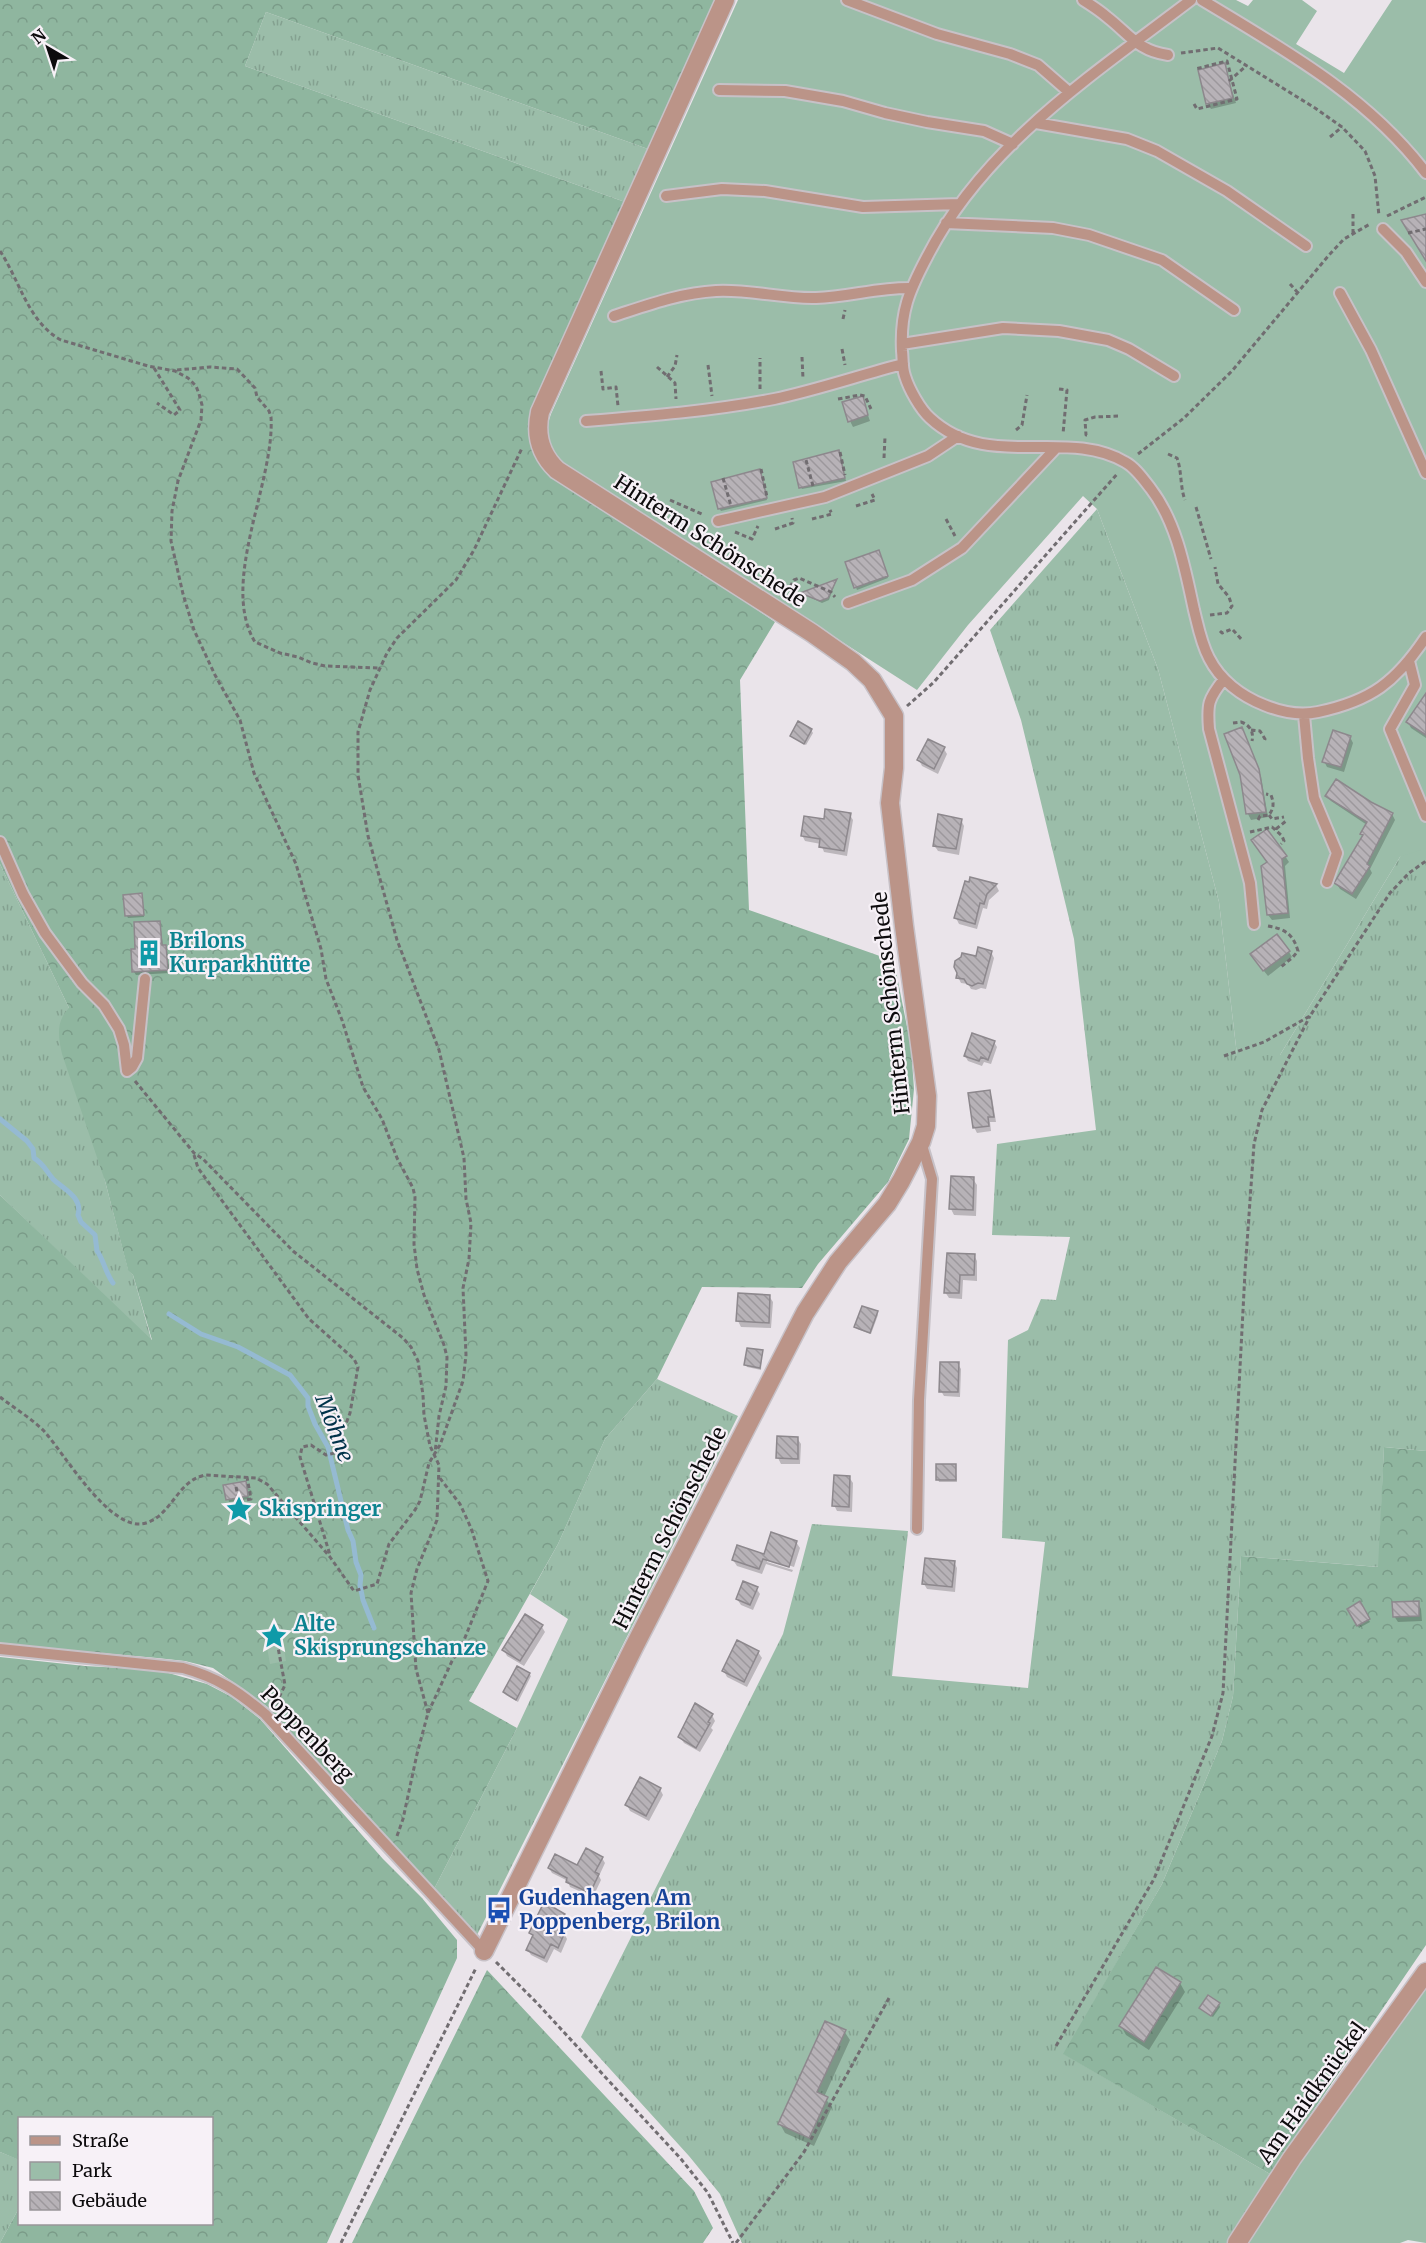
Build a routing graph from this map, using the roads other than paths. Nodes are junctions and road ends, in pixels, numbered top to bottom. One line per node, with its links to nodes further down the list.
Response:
1 (725, 0): 41 (street, Hinterm Schönschede)
2 (847, 0): 9 (lane)
3 (1083, 0): 6 (lane)
4 (1191, 0): 6 (lane)
5 (1202, 0): 12 (lane)
6 (1135, 42): 7 (lane); 9 (lane)
7 (1168, 55)
8 (719, 90): 11 (lane)
9 (1069, 92): 10 (lane)
10 (1036, 123): 11 (lane); 17 (lane)
11 (1013, 144): 14 (lane)
12 (1426, 173)
13 (666, 196): 14 (lane)
14 (959, 204): 15 (lane)
15 (946, 224): 19 (lane); 21 (lane)
16 (1383, 229): 18 (lane)
17 (1305, 246)
18 (1426, 282)
19 (912, 288): 22 (lane); 23 (lane)
20 (1340, 293): 29 (lane)
21 (1234, 310)
22 (614, 316)
23 (902, 344): 24 (lane); 25 (lane)
24 (903, 364): 26 (lane); 27 (lane)
25 (1174, 376)
26 (586, 421)
27 (958, 436): 28 (lane); 30 (lane)
28 (1059, 447): 31 (lane); 34 (lane)
29 (1426, 473)
30 (721, 520)
31 (848, 603)
32 (1426, 637): 33 (lane)
33 (1409, 661): 35 (lane); 36 (lane)
34 (1224, 679): 35 (lane); 39 (lane)
35 (1304, 715): 38 (lane)
36 (1426, 816)
37 (0, 842): 40 (lane)
38 (1327, 882)
39 (1254, 924)
40 (145, 979)
41 (921, 1142): 42 (lane, Hinterm Schönschede); 44 (street, Hinterm Schönschede)
42 (917, 1530)
43 (0, 1649): 44 (lane, Poppenberg)
44 (484, 1951)
45 (1426, 1972): 46 (street, Am Haidknückel)
46 (1237, 2243)

